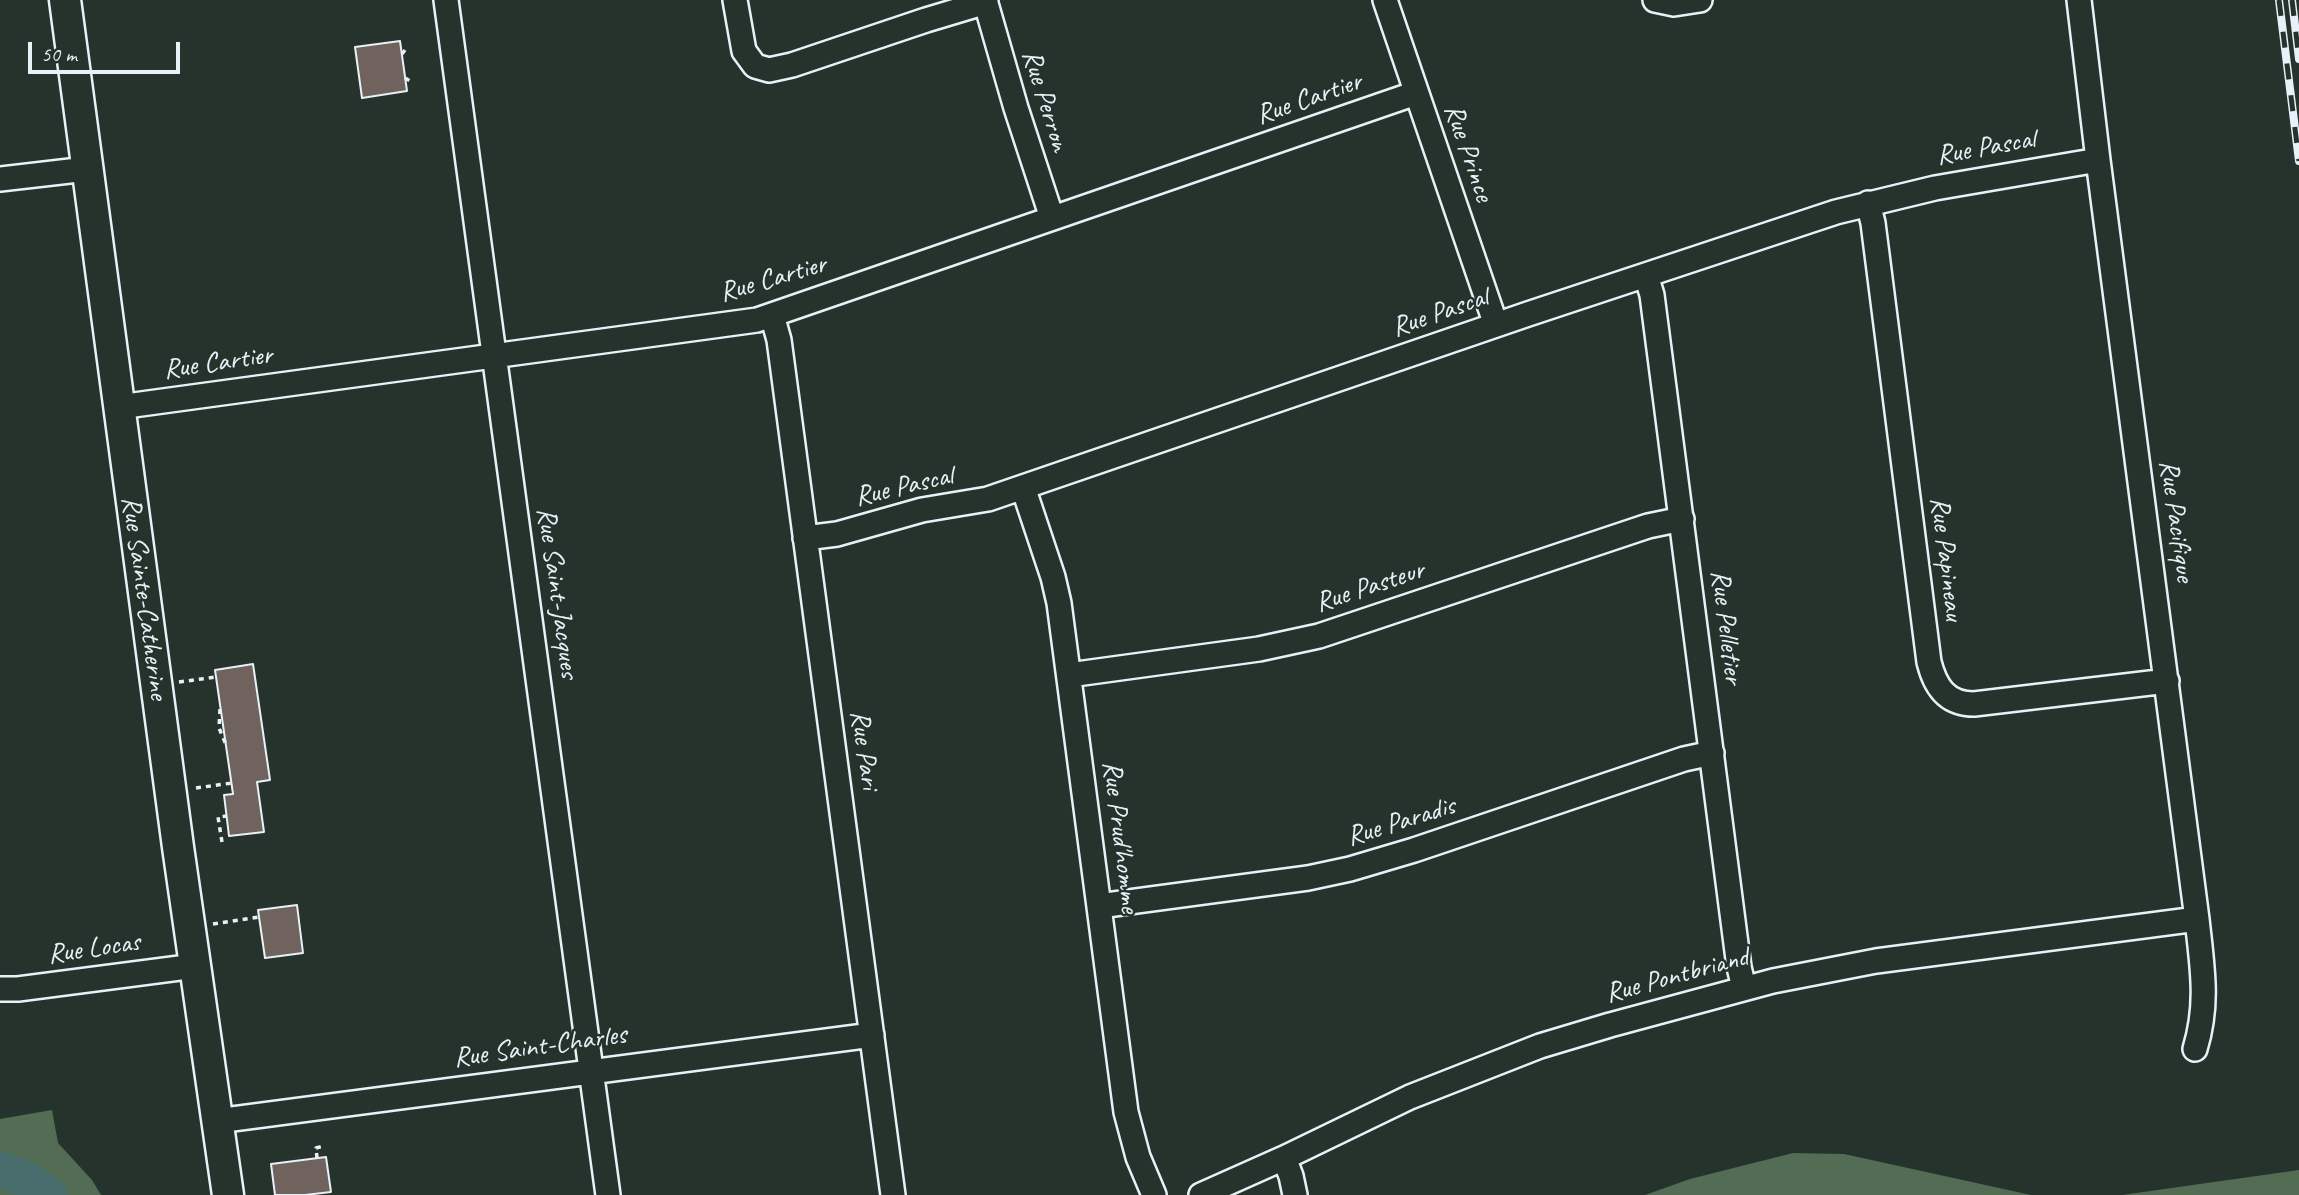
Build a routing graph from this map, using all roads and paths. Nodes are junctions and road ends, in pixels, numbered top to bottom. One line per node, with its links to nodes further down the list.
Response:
1 (65, 0): 15 (street, Rue Sainte-Catherine)
2 (446, 0): 22 (street, Rue Saint-Jacques)
3 (735, 0): 8 (street)
4 (1385, 0): 13 (street, Rue Prince)
5 (1655, 0): 6 (street)
6 (1700, 0)
7 (2079, 0): 14 (street, Rue Pacifique)
8 (986, 1): 18 (street, Rue Perron)
9 (408, 46): 10 (path)
10 (402, 54)
11 (405, 78): 12 (path)
12 (412, 82)
13 (1416, 93): 18 (street, Rue Cartier); 21 (street, Rue Prince)
14 (2098, 160): 17 (street, Rue Pascal); 29 (street, Rue Pacifique)
15 (87, 169): 16 (street); 23 (street, Rue Sainte-Catherine)
16 (0, 179)
17 (1868, 203): 19 (street, Rue Pascal); 29 (street, Rue Papineau)
18 (1052, 218): 20 (street, Rue Cartier)
19 (1646, 275): 21 (street, Rue Pascal); 25 (street, Rue Pelletier)
20 (772, 315): 22 (street, Rue Cartier); 26 (street, Rue Pari)
21 (1496, 325): 24 (street, Rue Pascal)
22 (495, 356): 23 (street, Rue Cartier); 47 (street, Rue Saint-Jacques)
23 (119, 407): 42 (street, Rue Sainte-Catherine)
24 (1023, 487): 26 (street, Rue Pascal); 27 (street, Rue Prud'homme)
25 (1682, 519): 27 (street, Rue Pasteur); 33 (street, Rue Pelletier)
26 (805, 538): 45 (street, Rue Pari)
27 (1069, 675): 38 (street, Rue Prud'homme)
28 (216, 677): 30 (path)
29 (2167, 681): 40 (street, Rue Pacifique)
30 (172, 683)
31 (220, 709): 32 (path)
32 (227, 747)
33 (1712, 753): 38 (street, Rue Paradis); 43 (street, Rue Pelletier)
34 (232, 783): 35 (path)
35 (186, 789)
36 (227, 816): 37 (path)
37 (222, 842)
38 (1099, 906): 55 (street, Rue Prud'homme)
39 (259, 918): 41 (path)
40 (2197, 919): 43 (street, Rue Pontbriand); 46 (street, Rue Pacifique)
41 (204, 925)
42 (195, 966): 44 (street, Rue Locas); 48 (street, Rue Sainte-Catherine)
43 (1744, 988): 51 (street, Rue Pontbriand)
44 (0, 989)
45 (872, 1035): 47 (street, Rue Saint-Charles); 54 (street, Rue Pari)
46 (2195, 1049)
47 (592, 1071): 48 (street, Rue Saint-Charles); 53 (street, Rue Saint-Jacques)
48 (216, 1121): 52 (street, Rue Sainte-Catherine)
49 (324, 1146): 50 (path)
50 (317, 1158)
51 (1284, 1158): 56 (street, Rue Pontbriand); 57 (street)
52 (228, 1195)
53 (608, 1195)
54 (893, 1195)
55 (1154, 1195)
56 (1201, 1195)
57 (1295, 1195)

